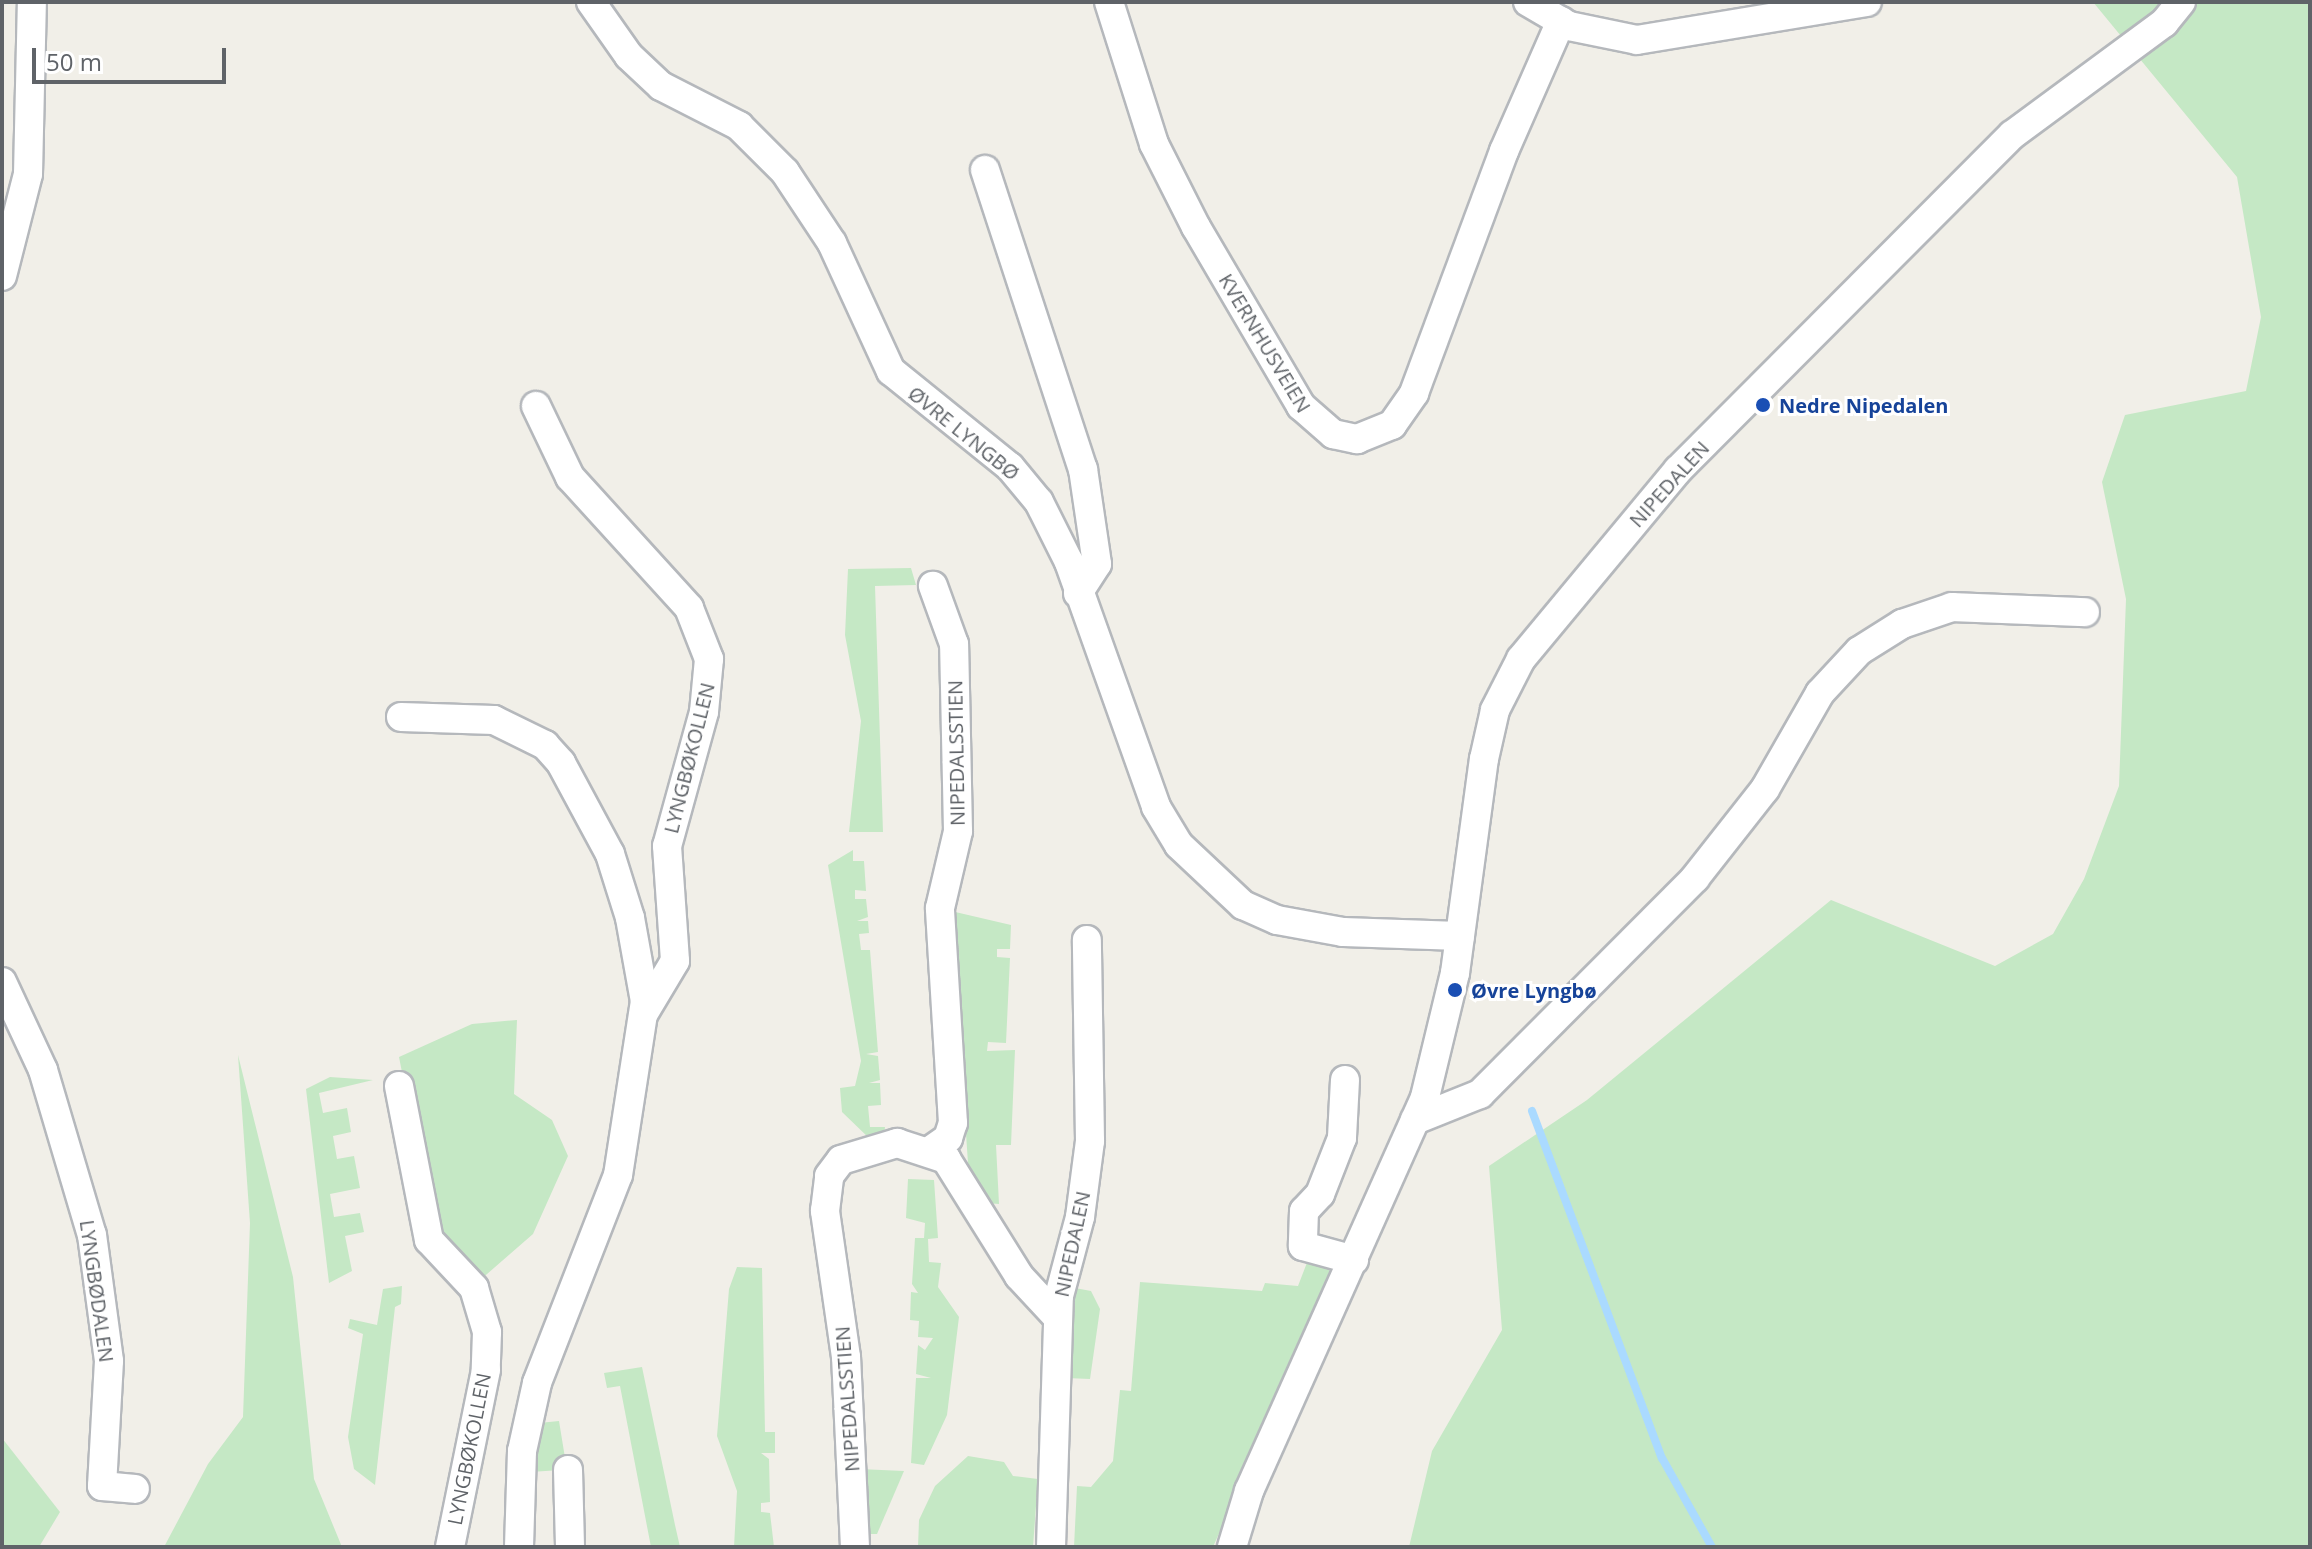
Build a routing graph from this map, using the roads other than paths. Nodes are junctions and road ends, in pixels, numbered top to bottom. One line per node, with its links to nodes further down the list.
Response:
1 (32, 2): 9 (street)
2 (591, 2): 12 (street, ØVRE LYNGBØ)
3 (1109, 2): 7 (street, KVERNHUSVEIEN)
4 (1528, 2): 7 (street)
5 (1867, 2): 7 (street)
6 (2181, 2): 15 (street, NIPEDALEN)
7 (1561, 21)
8 (985, 170): 12 (street)
9 (2, 276)
10 (536, 406): 18 (street, LYNGBØKOLLEN)
11 (933, 586): 22 (street, NIPEDALSSTIEN)
12 (1078, 593): 15 (street, ØVRE LYNGBØ)
13 (2085, 612): 21 (street)
14 (401, 717): 18 (street, LYNGBØKOLLEN)
15 (1460, 936): 21 (street, NIPEDALEN)
16 (1087, 940): 24 (street, NIPEDALEN)
17 (2, 982): 26 (street, LYNGBØDALEN)
18 (644, 1013): 28 (street, LYNGBØKOLLEN)
19 (1345, 1080): 23 (street)
20 (399, 1086): 27 (street, LYNGBØKOLLEN)
21 (1415, 1120): 23 (street, NIPEDALEN)
22 (931, 1150): 24 (street); 30 (street, NIPEDALSSTIEN)
23 (1354, 1260): 32 (street, NIPEDALEN)
24 (1058, 1318): 31 (street, NIPEDALEN)
25 (568, 1470): 29 (street)
26 (135, 1489)
27 (450, 1547)
28 (519, 1547)
29 (570, 1547)
30 (855, 1547)
31 (1051, 1547)
32 (1232, 1547)

